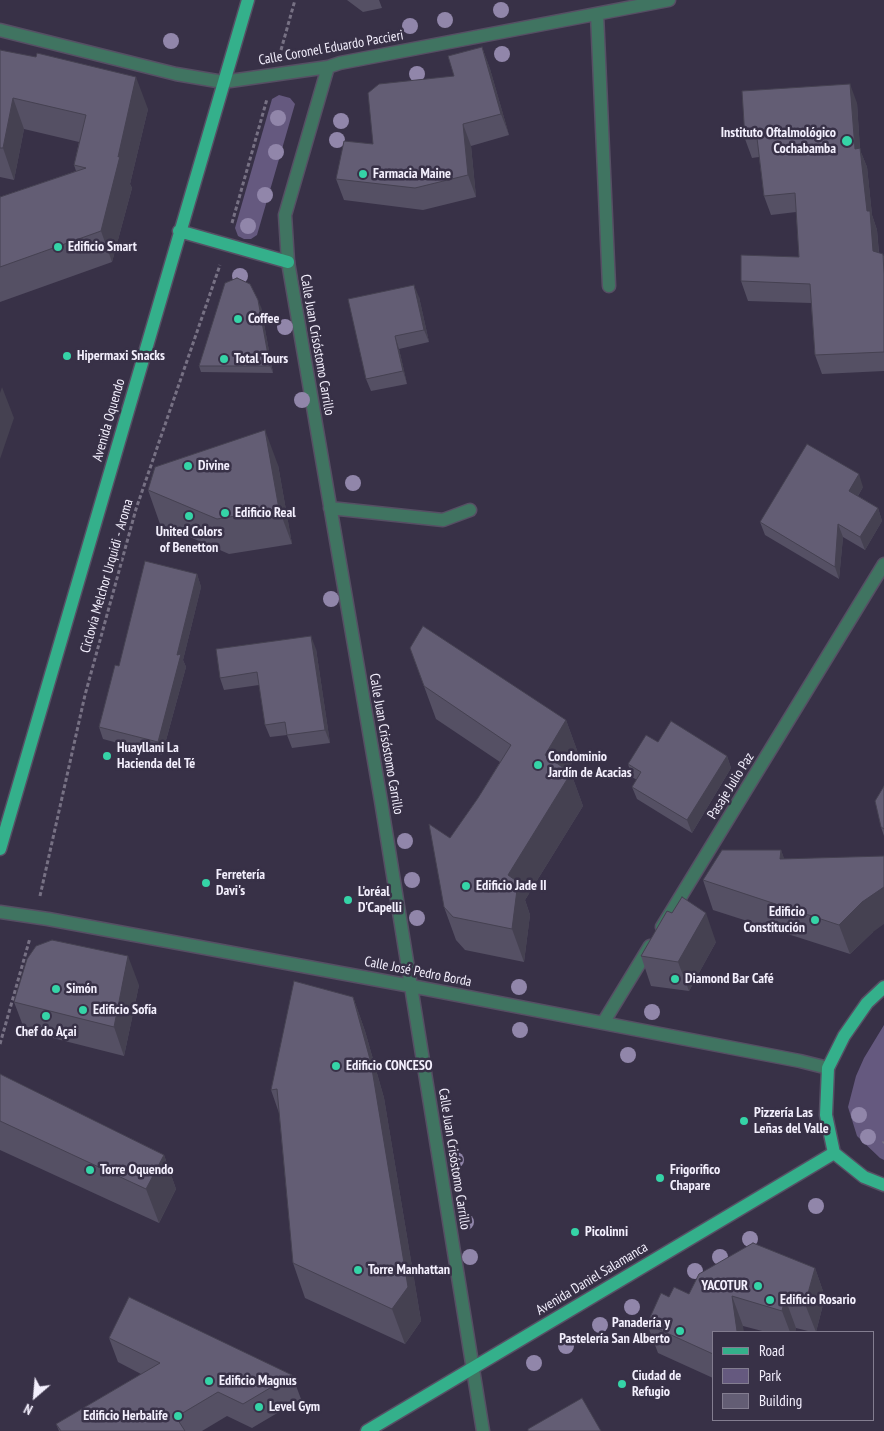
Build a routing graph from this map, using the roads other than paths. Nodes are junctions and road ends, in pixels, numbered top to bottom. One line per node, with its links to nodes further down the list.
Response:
1 (248, 0): 6 (main road, Avenida Oquendo)
2 (670, 0): 3 (street, Calle Coronel Eduardo Paccieri)
3 (598, 14): 5 (street, Calle Coronel Eduardo Paccieri); 9 (street)
4 (0, 30): 6 (street, Calle Coronel Eduardo Paccieri)
5 (328, 67): 6 (street, Calle Coronel Eduardo Paccieri); 8 (street, Calle Juan Crisóstomo Carrillo)
6 (223, 82): 7 (main road, Avenida Oquendo)
7 (179, 232): 8 (main road); 13 (main road, Avenida Oquendo)
8 (288, 262): 10 (street, Calle Juan Crisóstomo Carrillo)
9 (609, 286)
10 (330, 508): 11 (street); 15 (street, Calle Juan Crisóstomo Carrillo)
11 (470, 510)
12 (884, 564): 17 (street, Pasaje Julio Paz)
13 (0, 849)
14 (0, 912): 15 (street, Calle José Pedro Borda)
15 (411, 986): 17 (street, Calle José Pedro Borda); 21 (street, Calle Juan Crisóstomo Carrillo)
16 (884, 986): 18 (main road)
17 (603, 1023): 18 (street, Calle José Pedro Borda)
18 (828, 1068): 19 (main road)
19 (834, 1153): 20 (main road); 21 (main road, Avenida Daniel Salamanca)
20 (884, 1185)
21 (472, 1367): 22 (main road, Avenida Daniel Salamanca); 23 (street, Calle Juan Crisóstomo Carrillo)
22 (367, 1431)
23 (483, 1431)

